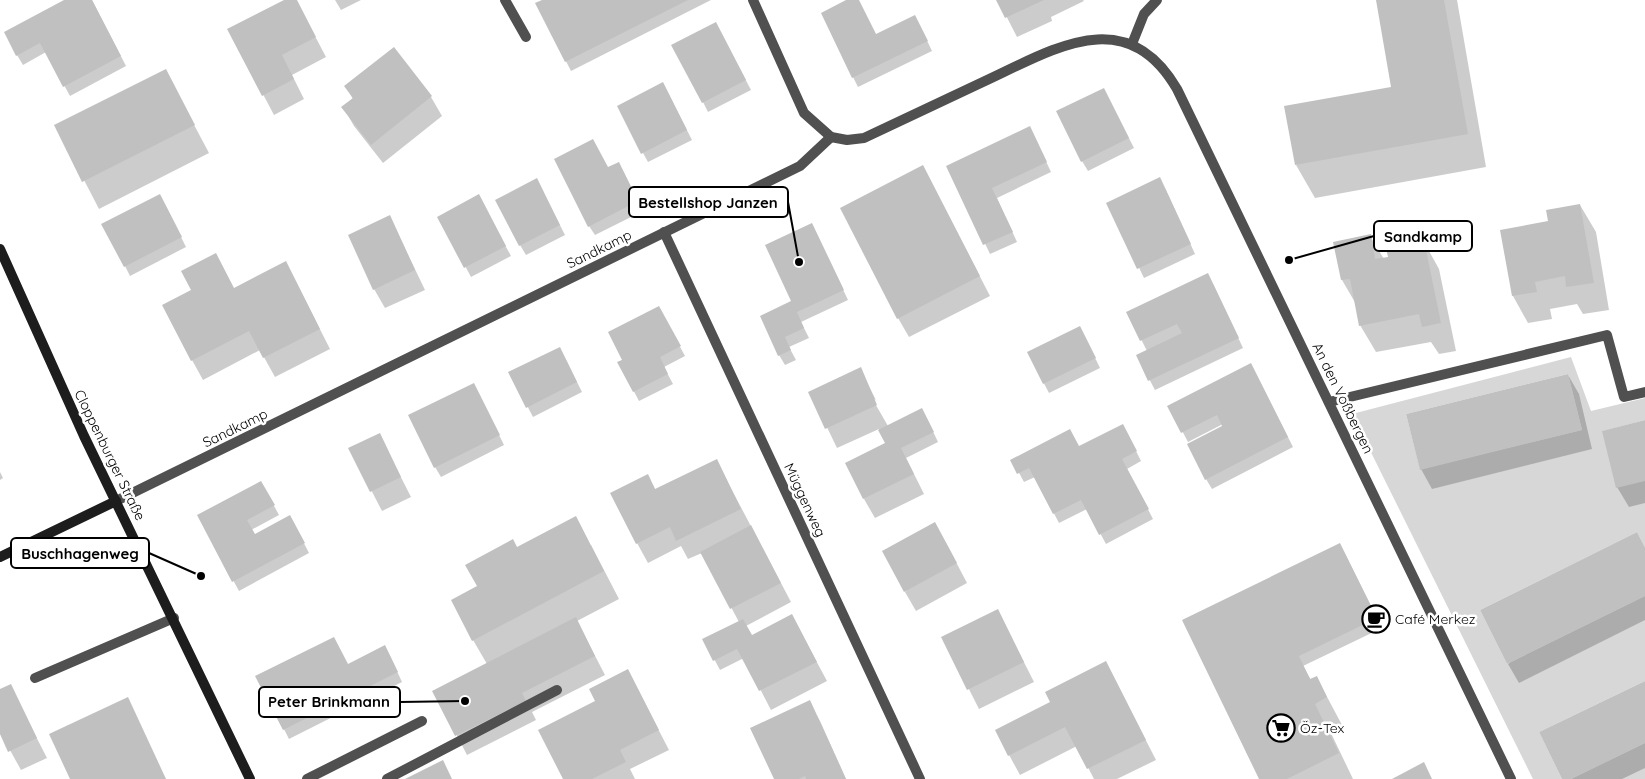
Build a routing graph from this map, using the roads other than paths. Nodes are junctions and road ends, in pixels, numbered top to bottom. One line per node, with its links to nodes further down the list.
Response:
1 (505, 0): 4 (street)
2 (753, 0): 6 (street)
3 (1157, 0): 5 (street)
4 (526, 37)
5 (1132, 44): 6 (street); 10 (street, An den Voßbergen)
6 (831, 137): 7 (street, Sandkamp)
7 (664, 232): 11 (street, Sandkamp); 20 (street, Müggenweg)
8 (0, 249): 11 (main road, Cloppenburger Straße)
9 (1645, 392): 10 (street)
10 (1330, 402): 21 (street, An den Voßbergen)
11 (116, 501): 12 (main road); 13 (main road, Cloppenburger Straße)
12 (0, 557)
13 (174, 618): 14 (street); 17 (main road, Cloppenburger Straße)
14 (35, 678)
15 (557, 690): 19 (street)
16 (422, 721): 18 (street)
17 (250, 779)
18 (307, 779)
19 (387, 779)
20 (920, 779)
21 (1511, 779)

